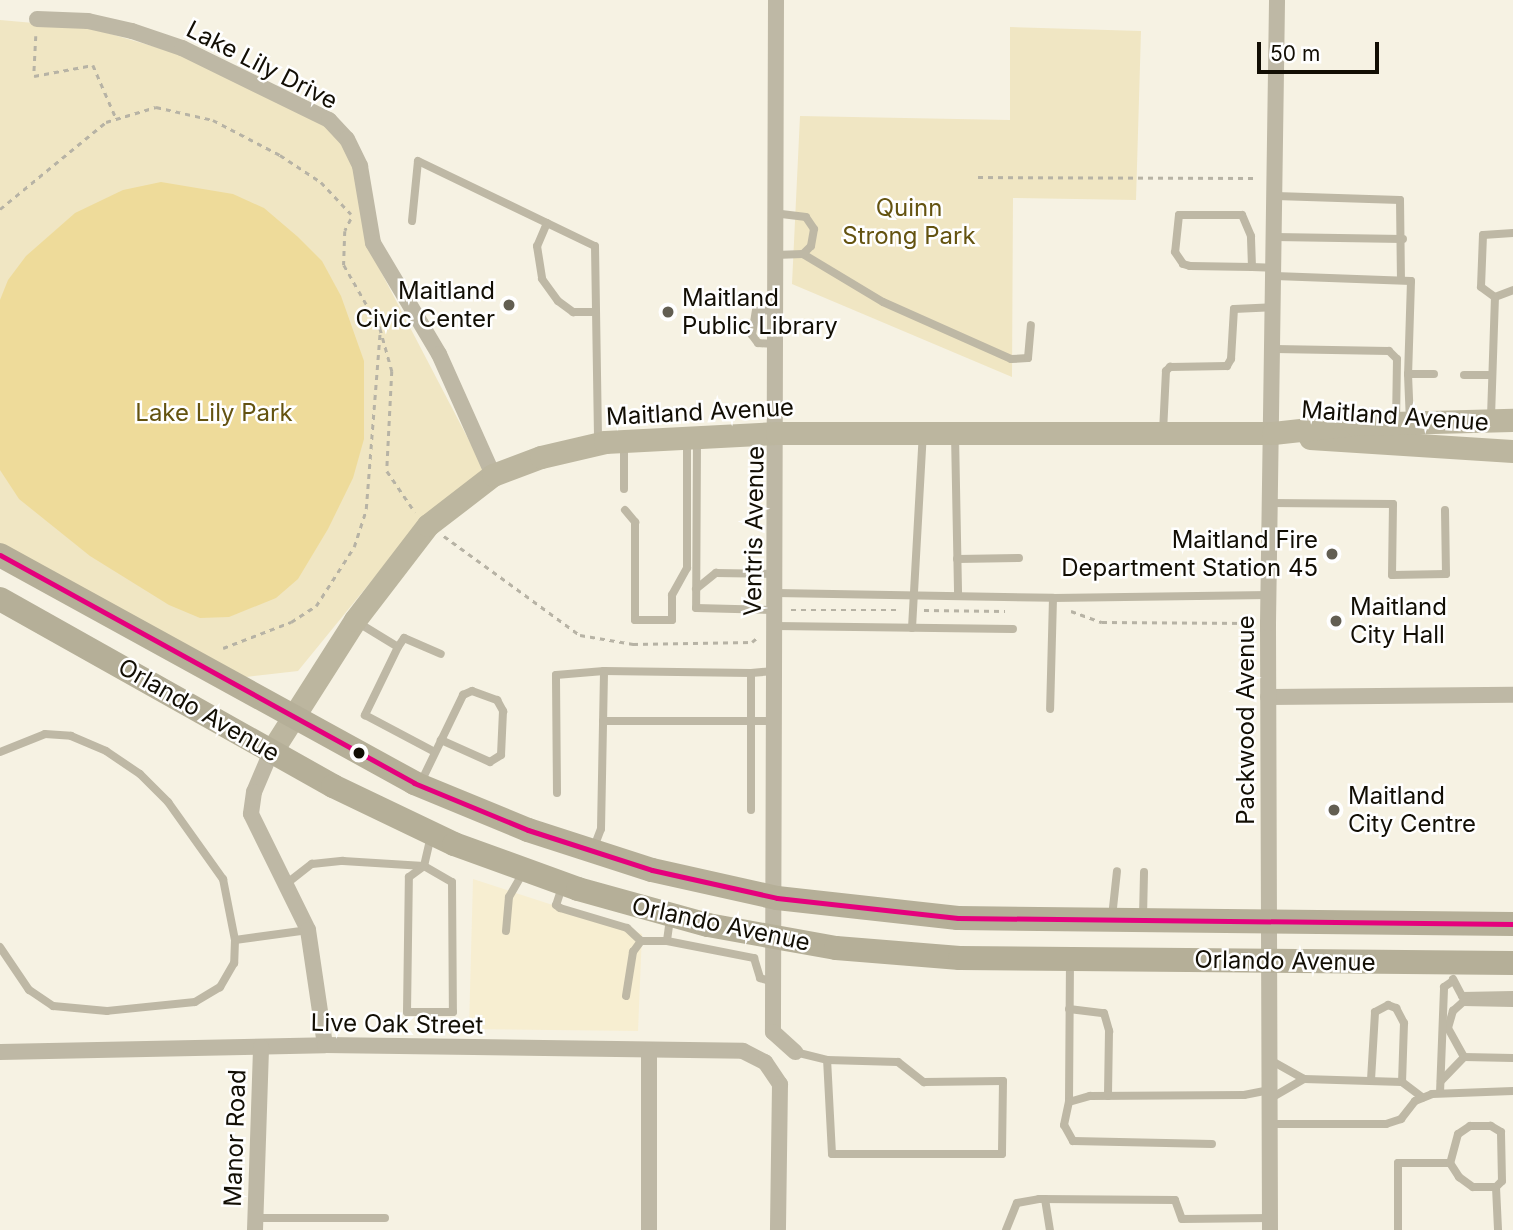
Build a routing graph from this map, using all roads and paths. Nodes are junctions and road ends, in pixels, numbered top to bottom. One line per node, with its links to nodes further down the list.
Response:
1 (776, 0): 9 (street, Ventris Avenue)
2 (1277, 0): 6 (street, Packwood Avenue)
3 (37, 19): 4 (path); 45 (street, Lake Lily Drive)
4 (116, 118): 8 (path); 10 (path)
5 (978, 177): 6 (path)
6 (1276, 178): 7 (street, Packwood Avenue)
7 (1276, 196): 14 (street, Packwood Avenue); 15 (lane)
8 (0, 209)
9 (775, 214): 16 (lane); 17 (street, Ventris Avenue)
10 (353, 216)
11 (412, 221): 12 (lane)
12 (547, 223): 25 (lane); 25 (lane)
13 (1513, 233): 22 (lane)
14 (1275, 237): 15 (lane); 19 (street, Packwood Avenue)
15 (1403, 239): 20 (lane)
16 (803, 254): 17 (lane); 26 (lane)
17 (775, 255): 24 (street, Ventris Avenue)
18 (1252, 267): 18 (lane); 19 (lane)
19 (1275, 272): 20 (lane); 23 (street, Packwood Avenue)
20 (1401, 278): 30 (lane)
21 (1513, 290): 22 (lane)
22 (1495, 297): 33 (lane)
23 (1275, 307): 29 (street, Packwood Avenue); 39 (lane)
24 (775, 310): 28 (street, Ventris Avenue); 28 (lane)
25 (596, 312): 43 (lane)
26 (1031, 325)
27 (380, 328): 65 (path)
28 (775, 344): 38 (street, Ventris Avenue)
29 (1275, 349): 35 (lane); 40 (street, Packwood Avenue)
30 (1408, 374): 31 (lane); 35 (lane)
31 (1434, 374)
32 (1464, 375): 33 (lane)
33 (1491, 375): 34 (lane)
34 (1502, 420): 35 (main road, Maitland Avenue)
35 (1403, 423): 40 (main road, Maitland Avenue)
36 (923, 431): 37 (main road, Maitland Avenue); 38 (main road, Maitland Avenue); 56 (lane)
37 (955, 431): 39 (main road, Maitland Avenue); 52 (lane)
38 (777, 433): 41 (main road, Maitland Avenue); 53 (street, Ventris Avenue)
39 (1163, 433): 40 (main road, Maitland Avenue)
40 (1273, 433): 44 (main road, Maitland Avenue); 47 (street, Packwood Avenue)
41 (692, 438): 42 (main road, Maitland Avenue); 48 (lane); 54 (lane)
42 (624, 441): 43 (main road, Maitland Avenue); 46 (lane)
43 (598, 443): 45 (main road, Maitland Avenue)
44 (1513, 450)
45 (493, 475): 62 (main road, Maitland Avenue)
46 (624, 489)
47 (1270, 503): 49 (lane); 57 (street, Packwood Avenue)
48 (625, 510)
49 (1445, 510)
50 (0, 555): 74 (main road, Orlando Avenue)
51 (1019, 558): 52 (lane)
52 (957, 559): 58 (lane)
53 (776, 574): 54 (lane); 55 (street, Ventris Avenue)
54 (696, 589): 61 (lane)
55 (776, 593): 56 (lane); 61 (street, Ventris Avenue)
56 (913, 595): 58 (lane); 63 (lane)
57 (1269, 595): 59 (lane); 72 (street, Packwood Avenue)
58 (958, 596): 59 (lane)
59 (1053, 598): 73 (lane)
60 (0, 599): 80 (main road, Orlando Avenue)
61 (776, 618): 63 (lane); 69 (street, Ventris Avenue)
62 (355, 621): 66 (lane); 74 (main road, Maitland Avenue)
63 (912, 628): 64 (lane)
64 (1013, 629)
65 (223, 648)
66 (398, 648): 67 (lane); 81 (lane)
67 (441, 654)
68 (604, 671): 70 (lane); 75 (lane); 83 (lane)
69 (776, 671): 70 (lane); 76 (street, Ventris Avenue)
70 (751, 673): 77 (lane)
71 (1513, 695): 72 (street)
72 (1268, 697): 97 (street, Packwood Avenue)
73 (1049, 709)
74 (291, 717): 80 (main road, Maitland Avenue); 82 (main road, Orlando Avenue)
75 (603, 721): 77 (lane); 86 (lane)
76 (776, 721): 77 (lane); 92 (street, Ventris Avenue)
77 (753, 722): 84 (lane)
78 (441, 740): 78 (lane); 81 (lane)
79 (0, 752): 101 (lane)
80 (271, 752): 85 (main road, Orlando Avenue); 91 (street)
81 (435, 752): 82 (lane)
82 (419, 785): 86 (main road, Orlando Avenue)
83 (557, 793)
84 (751, 810)
85 (432, 834): 87 (lane); 88 (main road, Orlando Avenue)
86 (592, 853): 92 (main road, Orlando Avenue)
87 (424, 866): 87 (lane); 91 (lane)
88 (524, 870): 93 (main road, Orlando Avenue); 100 (lane)
89 (1117, 872): 95 (lane)
90 (1144, 872): 96 (lane)
91 (286, 884): 99 (street)
92 (777, 898): 95 (main road, Orlando Avenue); 104 (street, Ventris Avenue)
93 (622, 915): 94 (main road, Orlando Avenue); 102 (lane)
94 (670, 916): 103 (lane); 104 (main road, Orlando Avenue)
95 (1112, 919): 96 (main road, Orlando Avenue)
96 (1143, 920): 97 (main road, Orlando Avenue)
97 (1269, 920): 98 (main road, Orlando Avenue); 107 (street, Packwood Avenue)
98 (1513, 924)
99 (308, 930): 101 (lane); 115 (street)
100 (506, 931)
101 (235, 940): 105 (lane)
102 (641, 941): 103 (lane); 112 (lane)
103 (667, 941): 104 (lane)
104 (759, 944): 106 (main road, Orlando Avenue); 110 (street, Ventris Avenue); 110 (lane)
105 (0, 947)
106 (1070, 959): 107 (main road, Orlando Avenue); 114 (lane)
107 (1270, 960): 109 (main road, Orlando Avenue); 123 (street, Packwood Avenue)
108 (1513, 963): 109 (main road, Orlando Avenue)
109 (1453, 972): 111 (lane); 126 (lane)
110 (773, 982): 119 (street, Ventris Avenue)
111 (1513, 995)
112 (626, 996)
113 (1513, 1003): 120 (lane)
114 (1069, 1009): 131 (lane); 133 (lane)
115 (325, 1045): 116 (street, Live Oak Street); 117 (street, Live Oak Street)
116 (261, 1047): 118 (street, Live Oak Street); 140 (street, Manor Road)
117 (649, 1050): 142 (street); 143 (street, Live Oak Street)
118 (0, 1052)
119 (795, 1052): 122 (lane)
120 (1464, 1057): 121 (lane); 126 (lane)
121 (1513, 1058)
122 (827, 1060): 122 (lane)
123 (1270, 1060): 124 (lane); 130 (street, Packwood Avenue)
124 (1304, 1079): 125 (lane); 130 (lane)
125 (1371, 1080): 127 (lane); 127 (lane)
126 (1441, 1081): 129 (lane)
127 (1402, 1082): 132 (lane)
128 (1513, 1091): 129 (lane)
129 (1440, 1093): 132 (lane)
130 (1270, 1094): 131 (lane); 134 (street, Packwood Avenue)
131 (1108, 1096): 133 (lane)
132 (1423, 1098): 134 (lane)
133 (1069, 1102): 135 (lane)
134 (1271, 1124): 141 (street, Packwood Avenue)
135 (1212, 1144)
136 (1450, 1163): 137 (lane); 137 (lane); 146 (lane)
137 (1496, 1187): 147 (lane)
138 (1045, 1199): 141 (lane); 144 (lane); 145 (lane)
139 (386, 1218): 140 (lane)
140 (255, 1224)
141 (1270, 1224)
142 (649, 1230)
143 (778, 1230)
144 (1006, 1230)
145 (1051, 1230)
146 (1398, 1230)
147 (1497, 1230)

